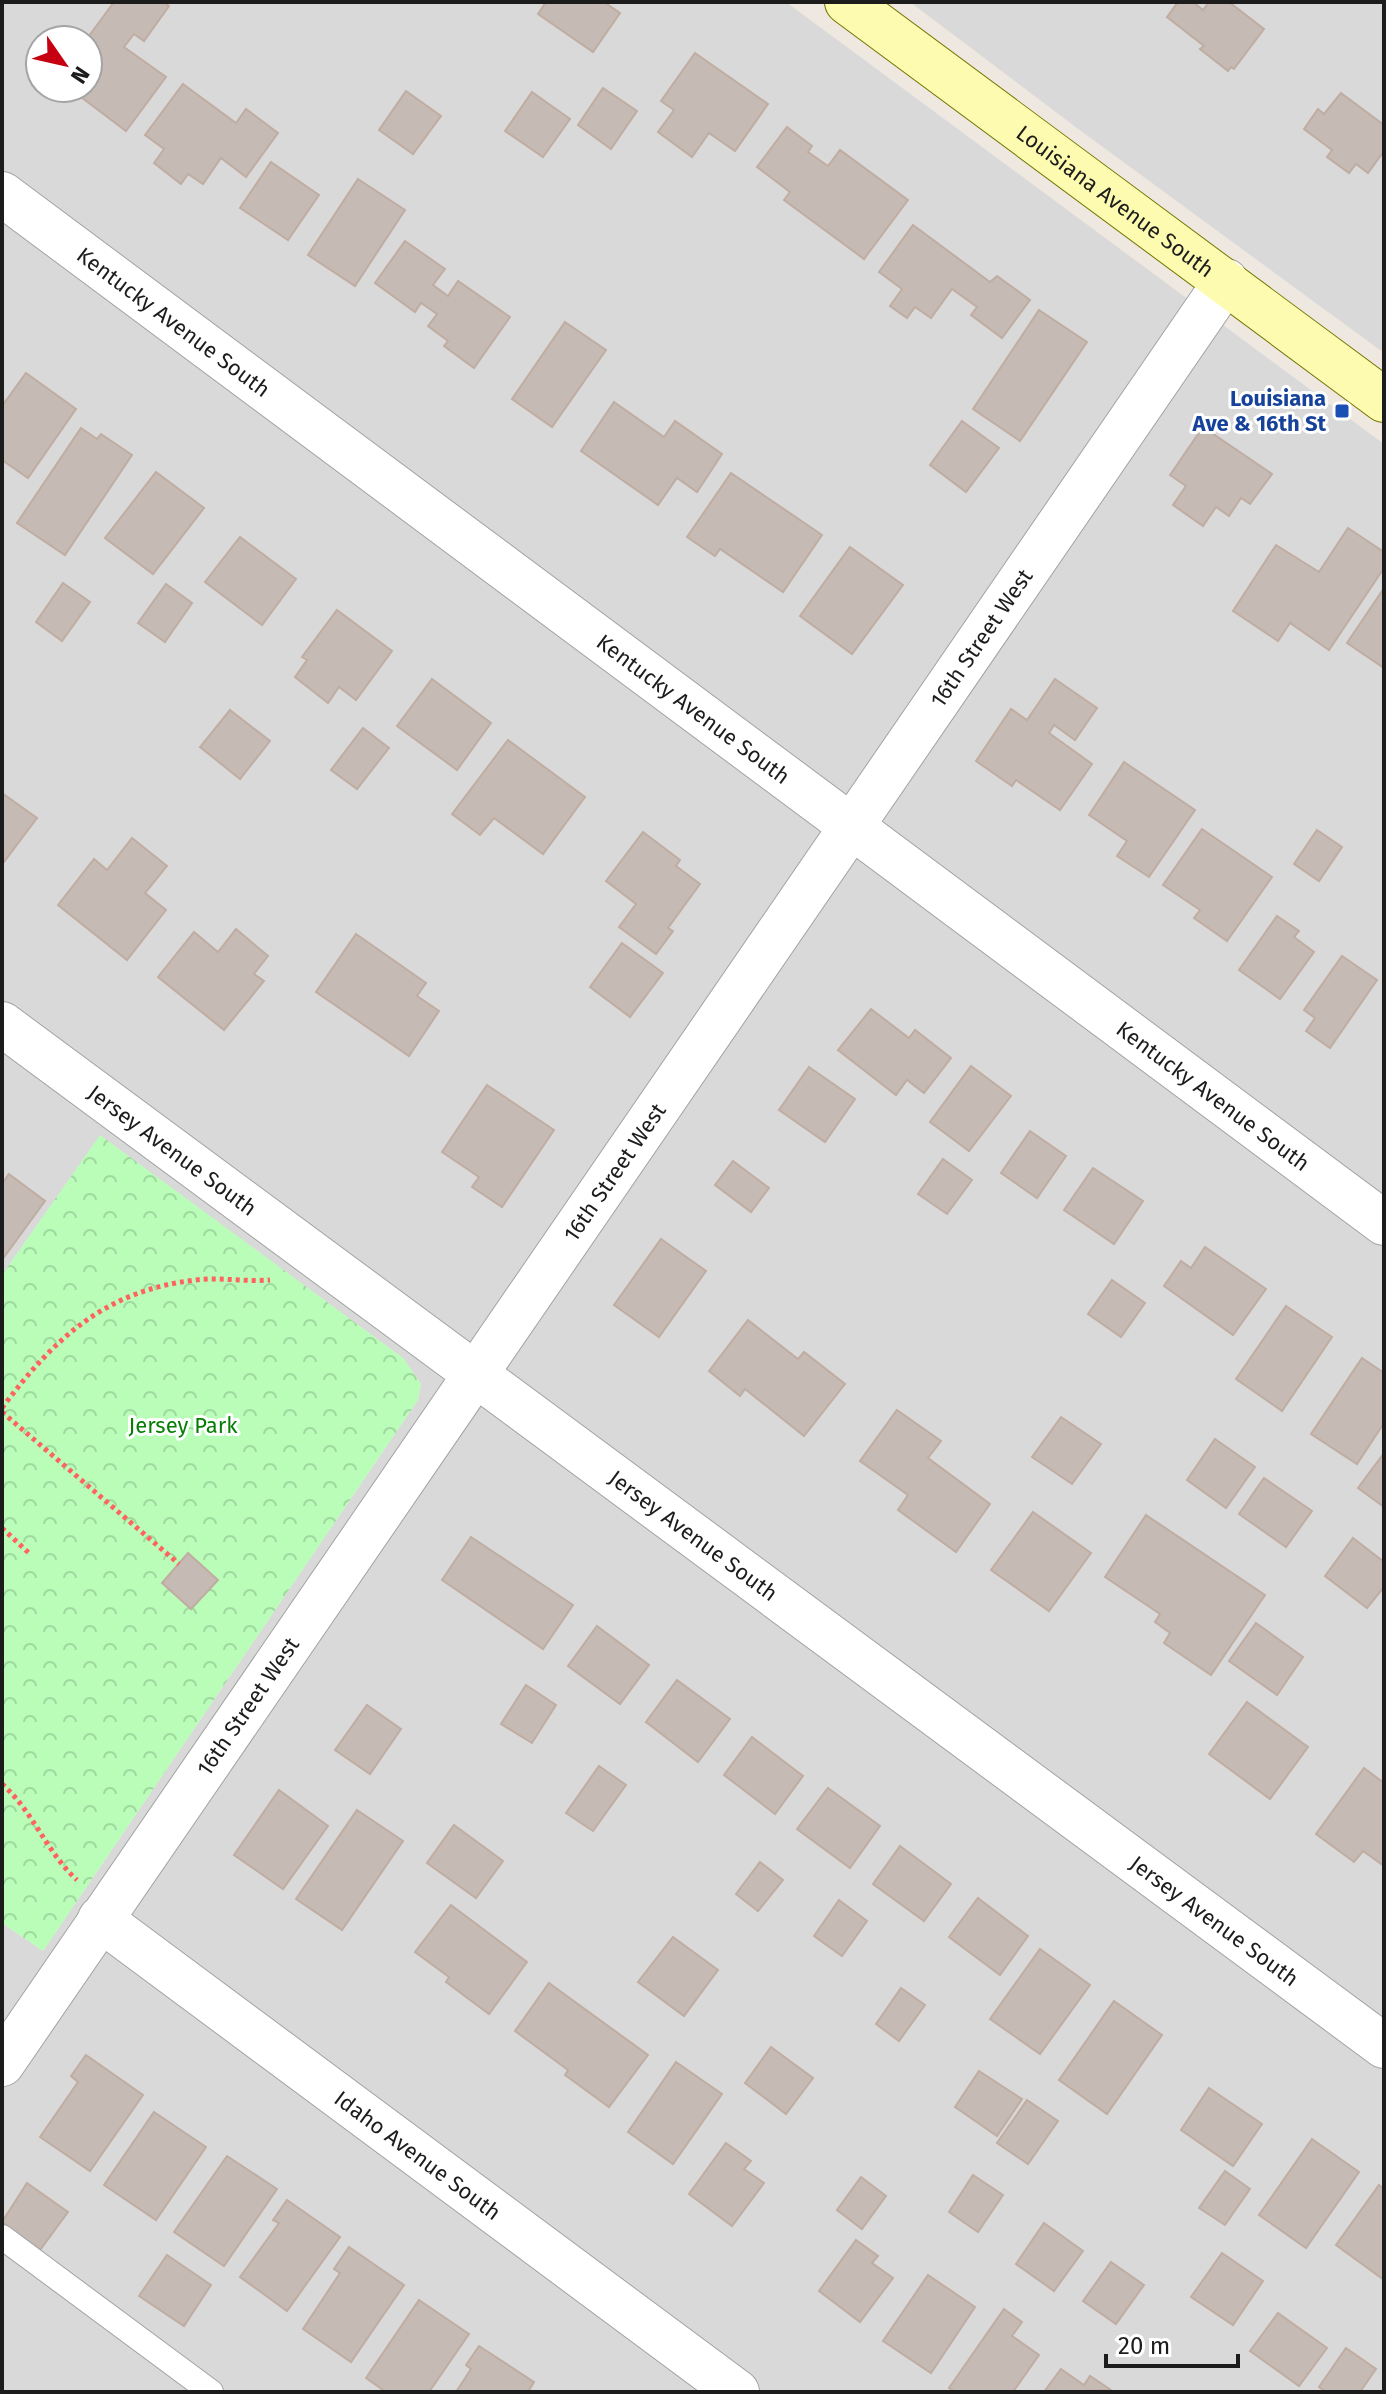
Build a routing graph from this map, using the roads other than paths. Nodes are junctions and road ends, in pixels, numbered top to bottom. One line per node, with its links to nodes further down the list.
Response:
1 (847, 2): 3 (main road, Louisiana Avenue South)
2 (2, 194): 5 (street, Kentucky Avenue South)
3 (1226, 281): 4 (main road, Louisiana Avenue South); 5 (street, 16th Street West)
4 (1384, 400)
5 (851, 829): 7 (street, Kentucky Avenue South); 8 (street, 16th Street West)
6 (2, 1024): 8 (street, Jersey Avenue South)
7 (1384, 1223)
8 (474, 1374): 9 (street, 16th Street West); 10 (street, Jersey Avenue South)
9 (104, 1914): 11 (street, 16th Street West); 14 (street, Idaho Avenue South)
10 (1384, 2046)
11 (2, 2064)
12 (2, 2237): 13 (lane)
13 (211, 2392)
14 (737, 2392)

